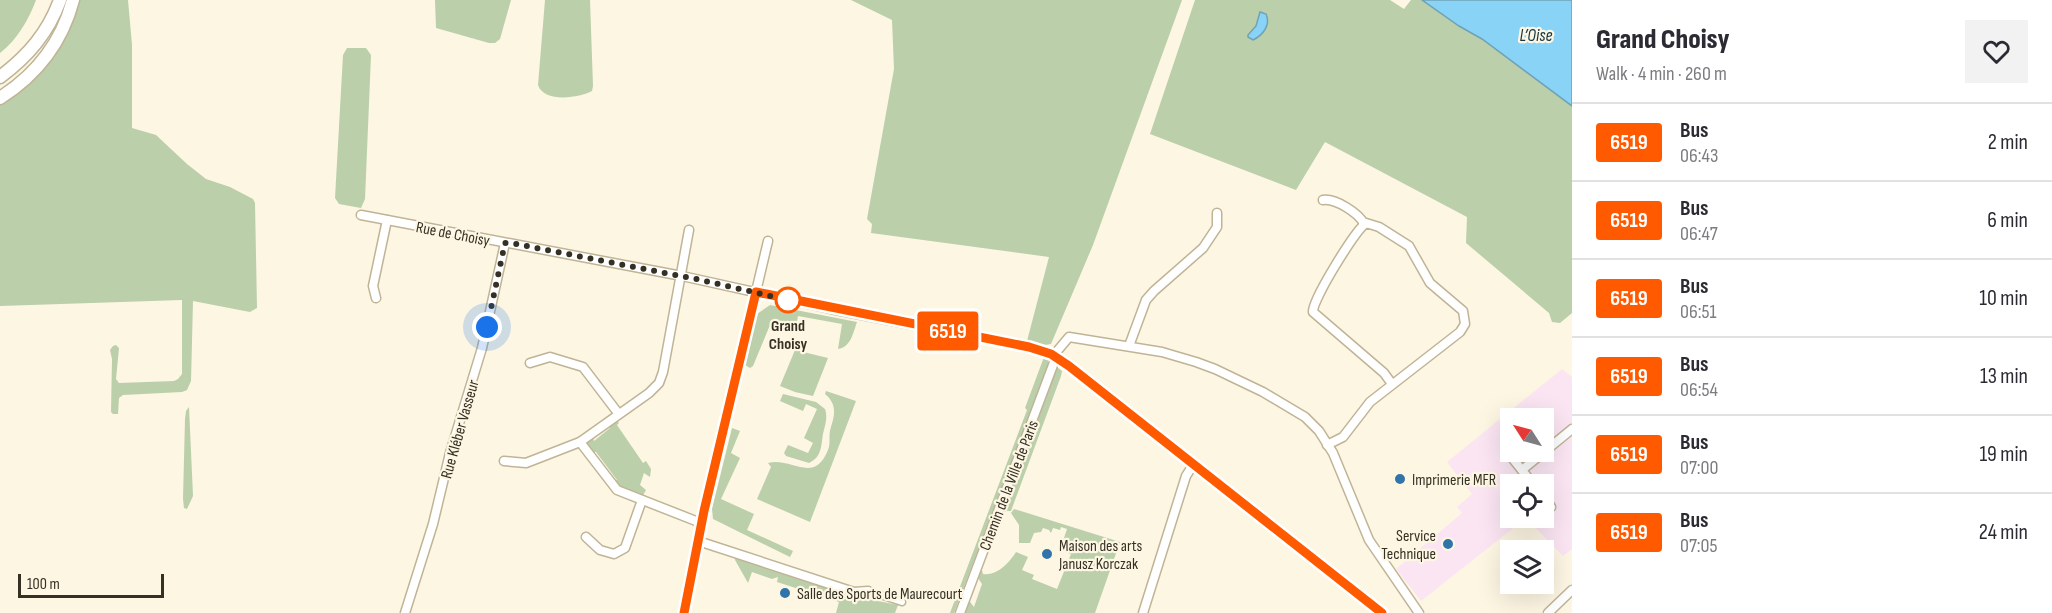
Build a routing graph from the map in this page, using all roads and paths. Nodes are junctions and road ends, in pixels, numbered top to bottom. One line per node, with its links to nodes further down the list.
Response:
1 (60, 0): 3 (main road)
2 (73, 0): 4 (main road)
3 (0, 77)
4 (0, 98)
5 (1323, 200): 9 (street)
6 (1217, 213): 16 (street)
7 (361, 215): 8 (street, Rue de Choisy)
8 (387, 220): 12 (street, Rue de Choisy); 15 (street)
9 (1364, 224): 19 (street); 19 (street)
10 (689, 230): 13 (street)
11 (768, 241): 14 (street)
12 (505, 243): 13 (street, Rue de Choisy); 36 (street, Rue Kléber Vasseur)
13 (682, 276): 14 (street, Rue de Choisy); 20 (street)
14 (756, 292): 17 (street, Rue de Choisy); 30 (street)
15 (376, 298)
16 (1129, 346): 17 (street, Chemin de la Ville de Paris); 23 (street)
17 (1055, 357): 26 (street, Rue de Choisy); 38 (street, Chemin de la Ville de Paris)
18 (530, 363): 20 (street)
19 (1392, 384): 23 (street)
20 (618, 413): 22 (street)
21 (1572, 429): 27 (street)
22 (580, 442): 24 (street); 29 (street)
23 (1328, 445): 41 (street)
24 (504, 461)
25 (1516, 462): 27 (street)
26 (1193, 465): 39 (street); 40 (street, Rue de Choisy)
27 (1522, 470): 28 (street)
28 (1525, 474)
29 (642, 500): 30 (street); 31 (street)
30 (701, 523): 32 (street)
31 (586, 537)
32 (698, 541): 34 (street); 37 (street)
33 (1572, 590): 42 (street)
34 (868, 591): 35 (street)
35 (902, 602)
36 (405, 613)
37 (684, 613)
38 (960, 613)
39 (1143, 613)
40 (1382, 613)
41 (1419, 613)
42 (1548, 613)

